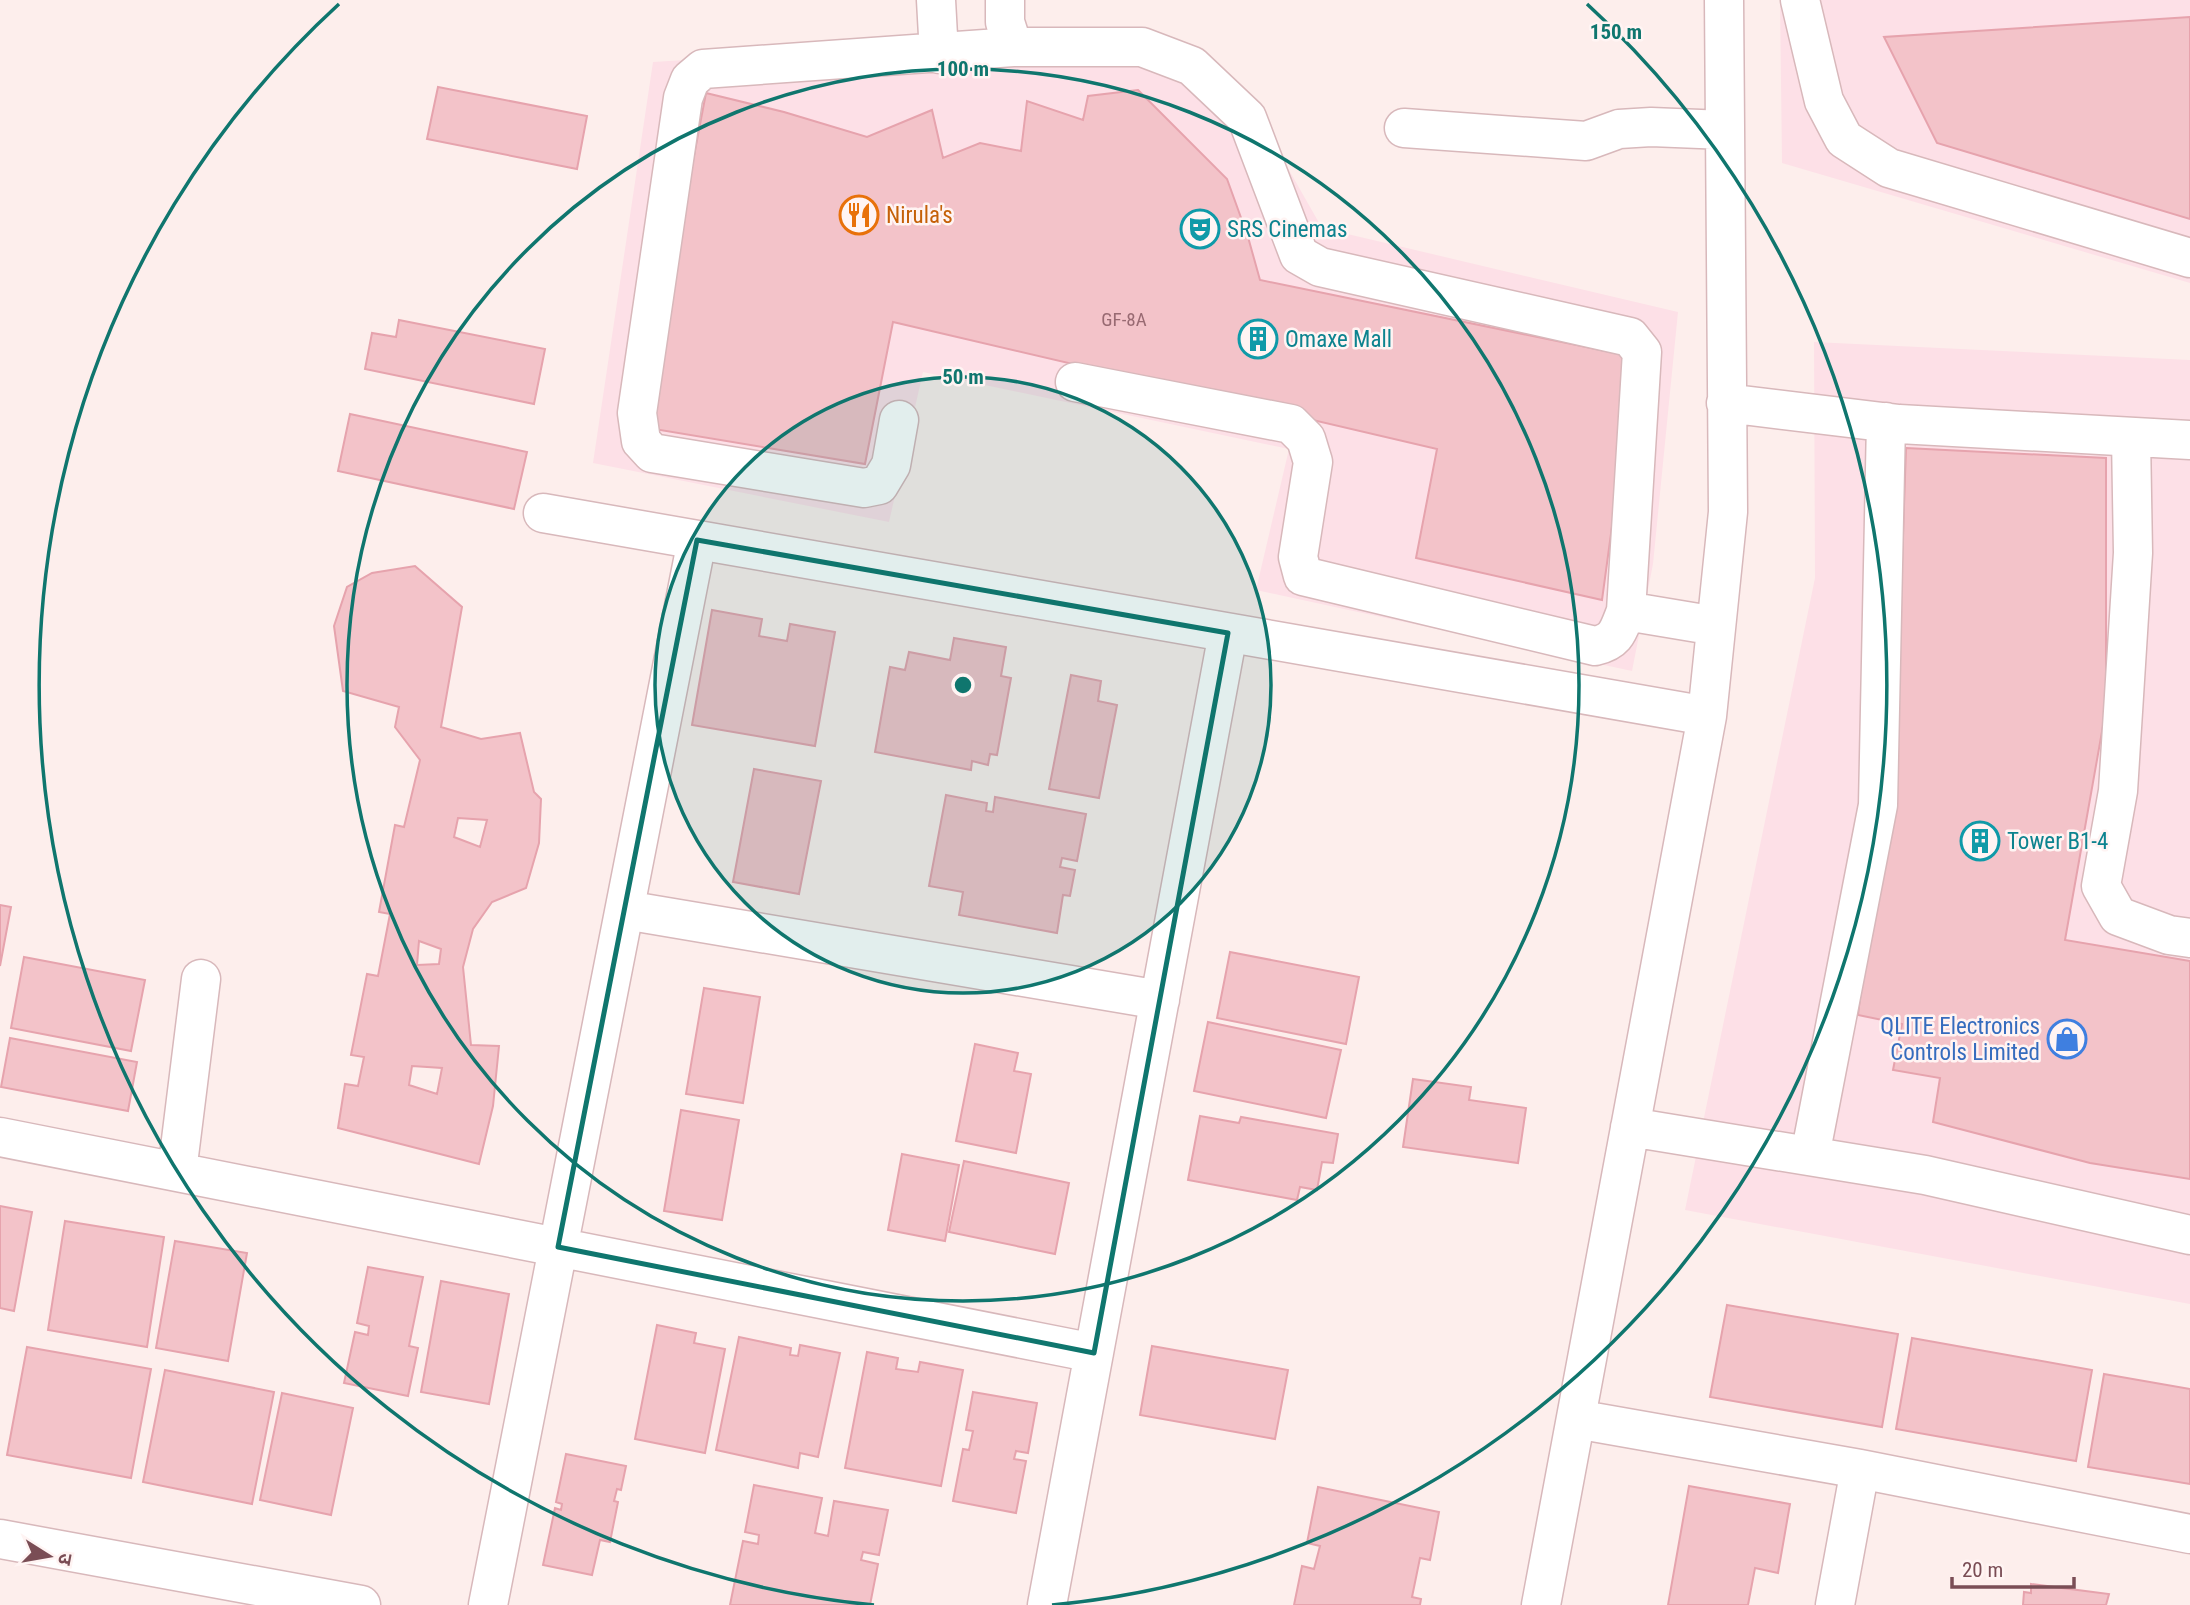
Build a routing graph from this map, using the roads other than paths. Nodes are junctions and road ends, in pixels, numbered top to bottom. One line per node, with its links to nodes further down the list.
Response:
1 (936, 0): 6 (street)
2 (1005, 0): 5 (street)
3 (1724, 0): 8 (street)
4 (1800, 0): 9 (street)
5 (1013, 47): 6 (street); 18 (street)
6 (939, 54): 12 (street)
7 (1404, 128): 8 (street)
8 (1725, 130): 11 (street)
9 (2190, 258)
10 (1075, 382): 18 (street)
11 (1726, 403): 13 (street); 19 (street)
12 (899, 421)
13 (1886, 422): 14 (street); 28 (street)
14 (2131, 437): 15 (street); 23 (street)
15 (2190, 440)
16 (543, 513): 17 (street)
17 (697, 540): 20 (street); 22 (street)
18 (1626, 611): 19 (street)
19 (1716, 626): 21 (street)
20 (1228, 633): 21 (street); 25 (street)
21 (1707, 716): 26 (street)
22 (625, 910): 25 (street); 31 (street)
23 (2190, 938)
24 (201, 979): 29 (street)
25 (1160, 1000): 32 (street)
26 (1630, 1127): 28 (street); 33 (street)
27 (0, 1137): 29 (street)
28 (1810, 1156): 30 (street)
29 (177, 1171): 31 (street)
30 (2190, 1235)
31 (558, 1247): 32 (street); 38 (street)
32 (1094, 1353): 39 (street)
33 (1576, 1419): 34 (street); 40 (street)
34 (1860, 1469): 35 (street); 41 (street)
35 (2190, 1534)
36 (0, 1539): 37 (street)
37 (361, 1605)
38 (488, 1605)
39 (1047, 1605)
40 (1541, 1605)
41 (1835, 1605)

